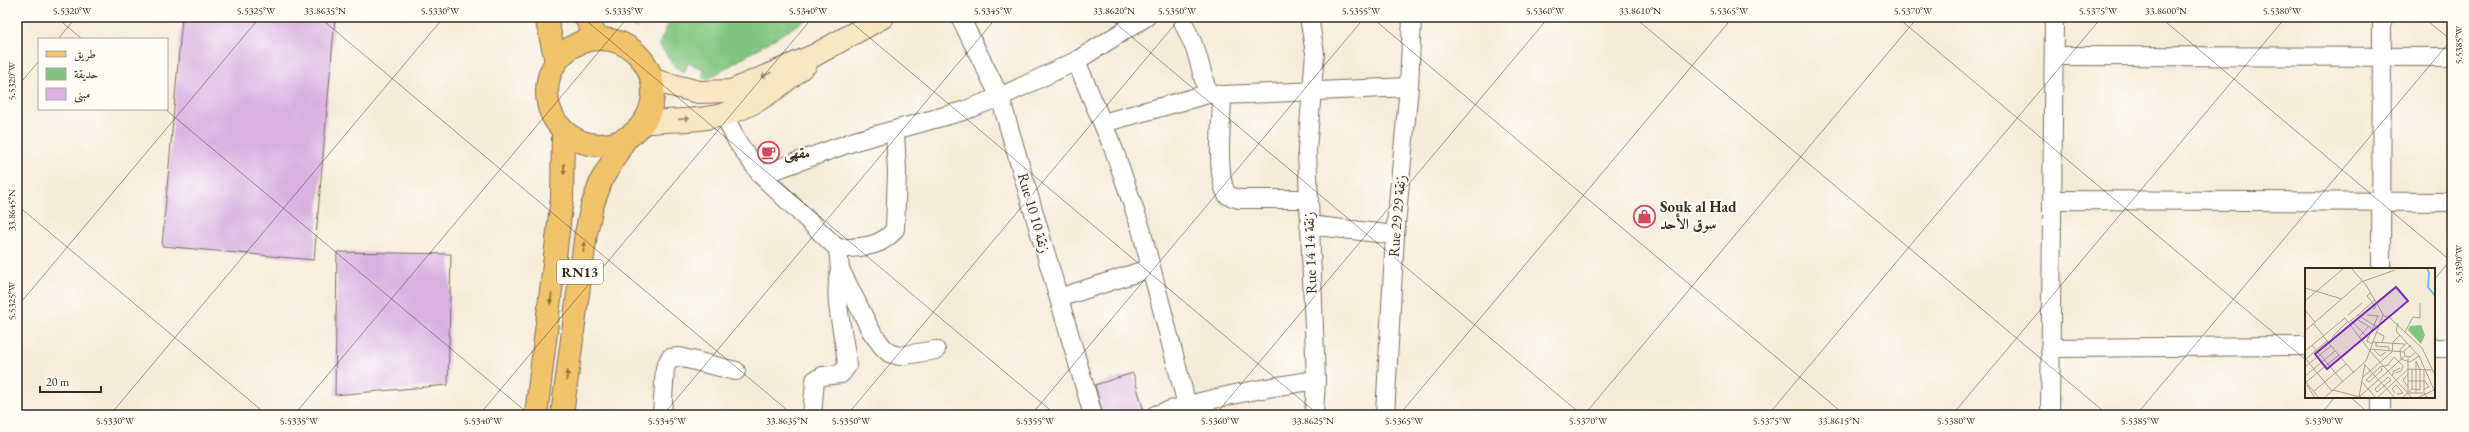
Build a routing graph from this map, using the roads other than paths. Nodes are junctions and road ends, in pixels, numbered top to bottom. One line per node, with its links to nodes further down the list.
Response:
1 (546, 17): 16 (main road)
2 (585, 17): 11 (main road)
3 (883, 17): 12 (street)
4 (960, 17): 22 (street, Rue 10 زنقة 10)
5 (1146, 17): 17 (street)
6 (1181, 17): 21 (street)
7 (1309, 17): 20 (street, Rue 14 زنقة 14)
8 (1412, 17): 19 (street, Rue 29 زنقة 29)
9 (2054, 17): 13 (street)
10 (2382, 17): 14 (street)
11 (598, 39): 16 (main road, RN13); 18 (main road, RN13)
12 (815, 55): 18 (street, one-way to 18); 23 (street)
13 (2054, 56): 14 (street); 31 (street)
14 (2381, 56): 15 (street); 32 (street)
15 (2452, 57)
16 (556, 61): 27 (main road, RN13)
17 (1076, 61): 22 (street); 25 (street)
18 (652, 80): 24 (main road, RN13)
19 (1409, 87): 20 (street); 35 (street, Rue 29 زنقة 29)
20 (1313, 92): 21 (street); 30 (street, Rue 14 زنقة 14)
21 (1215, 95): 25 (street); 30 (street)
22 (1000, 97): 26 (street); 40 (street, Rue 10 زنقة 10)
23 (724, 115): 24 (street, one-way to 23); 29 (street)
24 (645, 120): 28 (main road, RN13)
25 (1103, 123): 37 (street)
26 (895, 130): 29 (street); 36 (street)
27 (563, 131): 28 (main road, RN13); 50 (main road, RN13, one-way to 50)
28 (626, 138): 51 (main road, RN13, one-way to 28)
29 (761, 175): 36 (street)
30 (1308, 199): 34 (street, Rue 14 زنقة 14)
31 (2052, 200): 32 (street); 42 (street)
32 (2382, 202): 33 (street); 38 (street)
33 (2452, 202)
34 (1309, 225): 35 (street); 47 (street, Rue 14 زنقة 14)
35 (1395, 235): 57 (street, Rue 29 زنقة 29)
36 (838, 249): 39 (street)
37 (1151, 268): 40 (street); 49 (street)
38 (2381, 268)
39 (840, 269): 45 (street); 53 (street)
40 (1059, 298): 54 (street, Rue 10 زنقة 10)
41 (2305, 346): 42 (street)
42 (2050, 348): 58 (street)
43 (2435, 348): 44 (street)
44 (2452, 348)
45 (936, 350)
46 (736, 371): 52 (street)
47 (1316, 380): 49 (street); 56 (street, Rue 14 زنقة 14)
48 (2380, 398): 59 (street)
49 (1187, 405): 55 (street)
50 (536, 415)
51 (562, 415)
52 (662, 415)
53 (812, 415)
54 (1094, 415)
55 (1155, 415)
56 (1314, 415)
57 (1385, 415)
58 (2050, 415)
59 (2381, 415)

